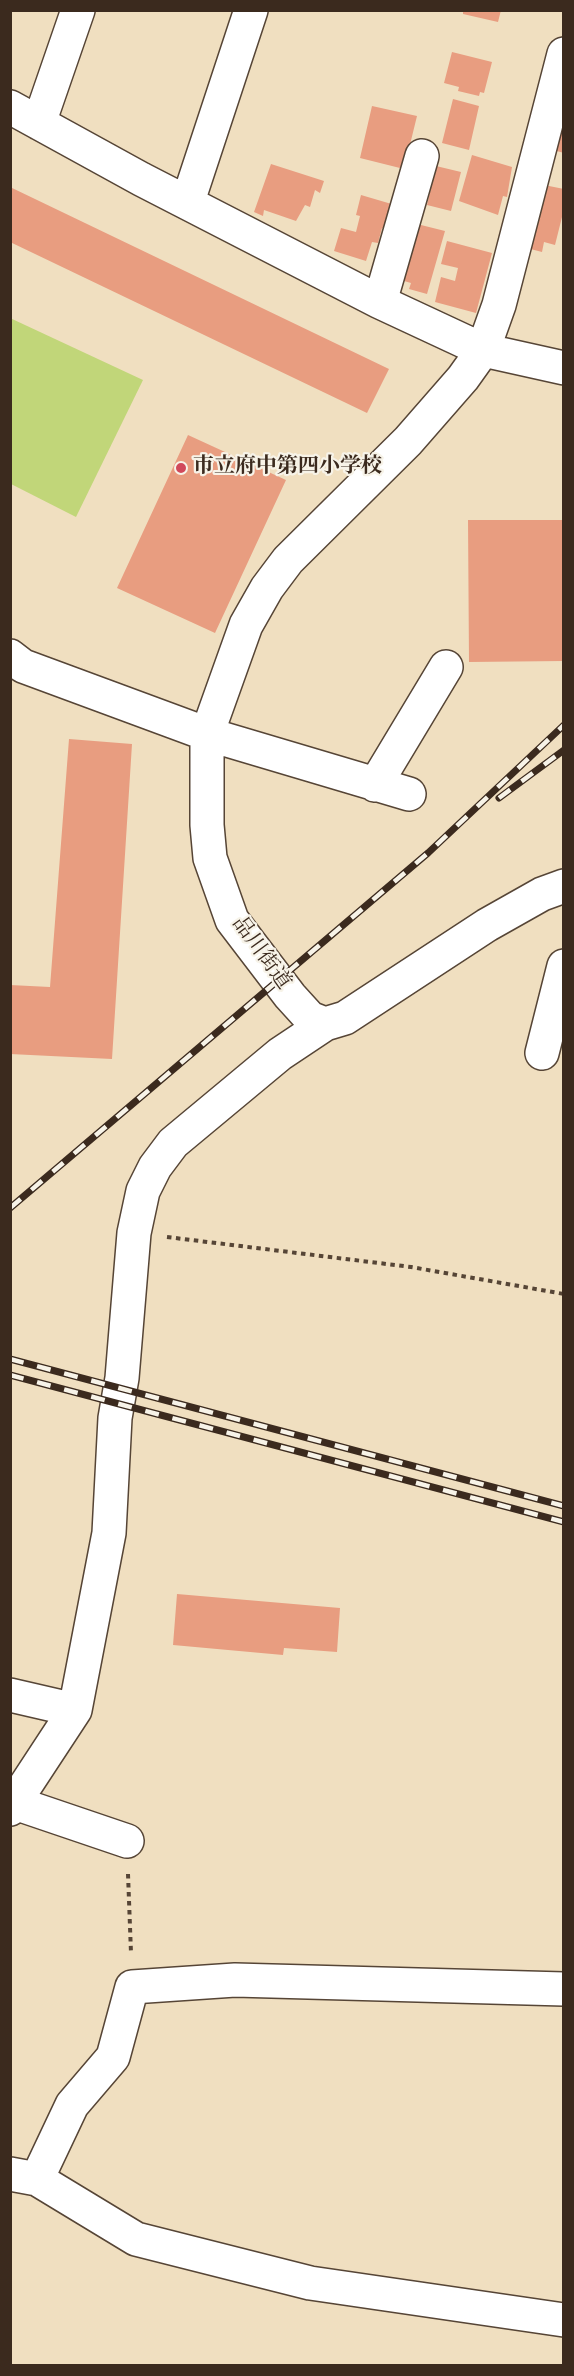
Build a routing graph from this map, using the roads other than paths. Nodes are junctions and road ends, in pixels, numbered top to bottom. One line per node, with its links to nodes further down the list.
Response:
1 (78, 10): 5 (street)
2 (251, 10): 7 (street)
3 (564, 54): 9 (street, 品川街道)
4 (10, 107): 5 (street)
5 (39, 123): 7 (street)
6 (422, 156): 8 (street)
7 (188, 201): 8 (street)
8 (380, 302): 9 (street)
9 (483, 350): 10 (street); 13 (street, 品川街道)
10 (564, 368)
11 (10, 656): 13 (street)
12 (446, 667): 14 (street)
13 (207, 734): 14 (street); 18 (street, 品川街道)
14 (375, 785): 15 (street)
15 (409, 794)
16 (564, 886): 18 (street)
17 (564, 966): 19 (street)
18 (325, 1024): 21 (street)
19 (542, 1053)
20 (10, 1695): 21 (street)
21 (75, 1710): 22 (street)
22 (13, 1806): 23 (street)
23 (127, 1841)
24 (564, 1989): 25 (street)
25 (24, 2177): 26 (street)
26 (564, 2320)

